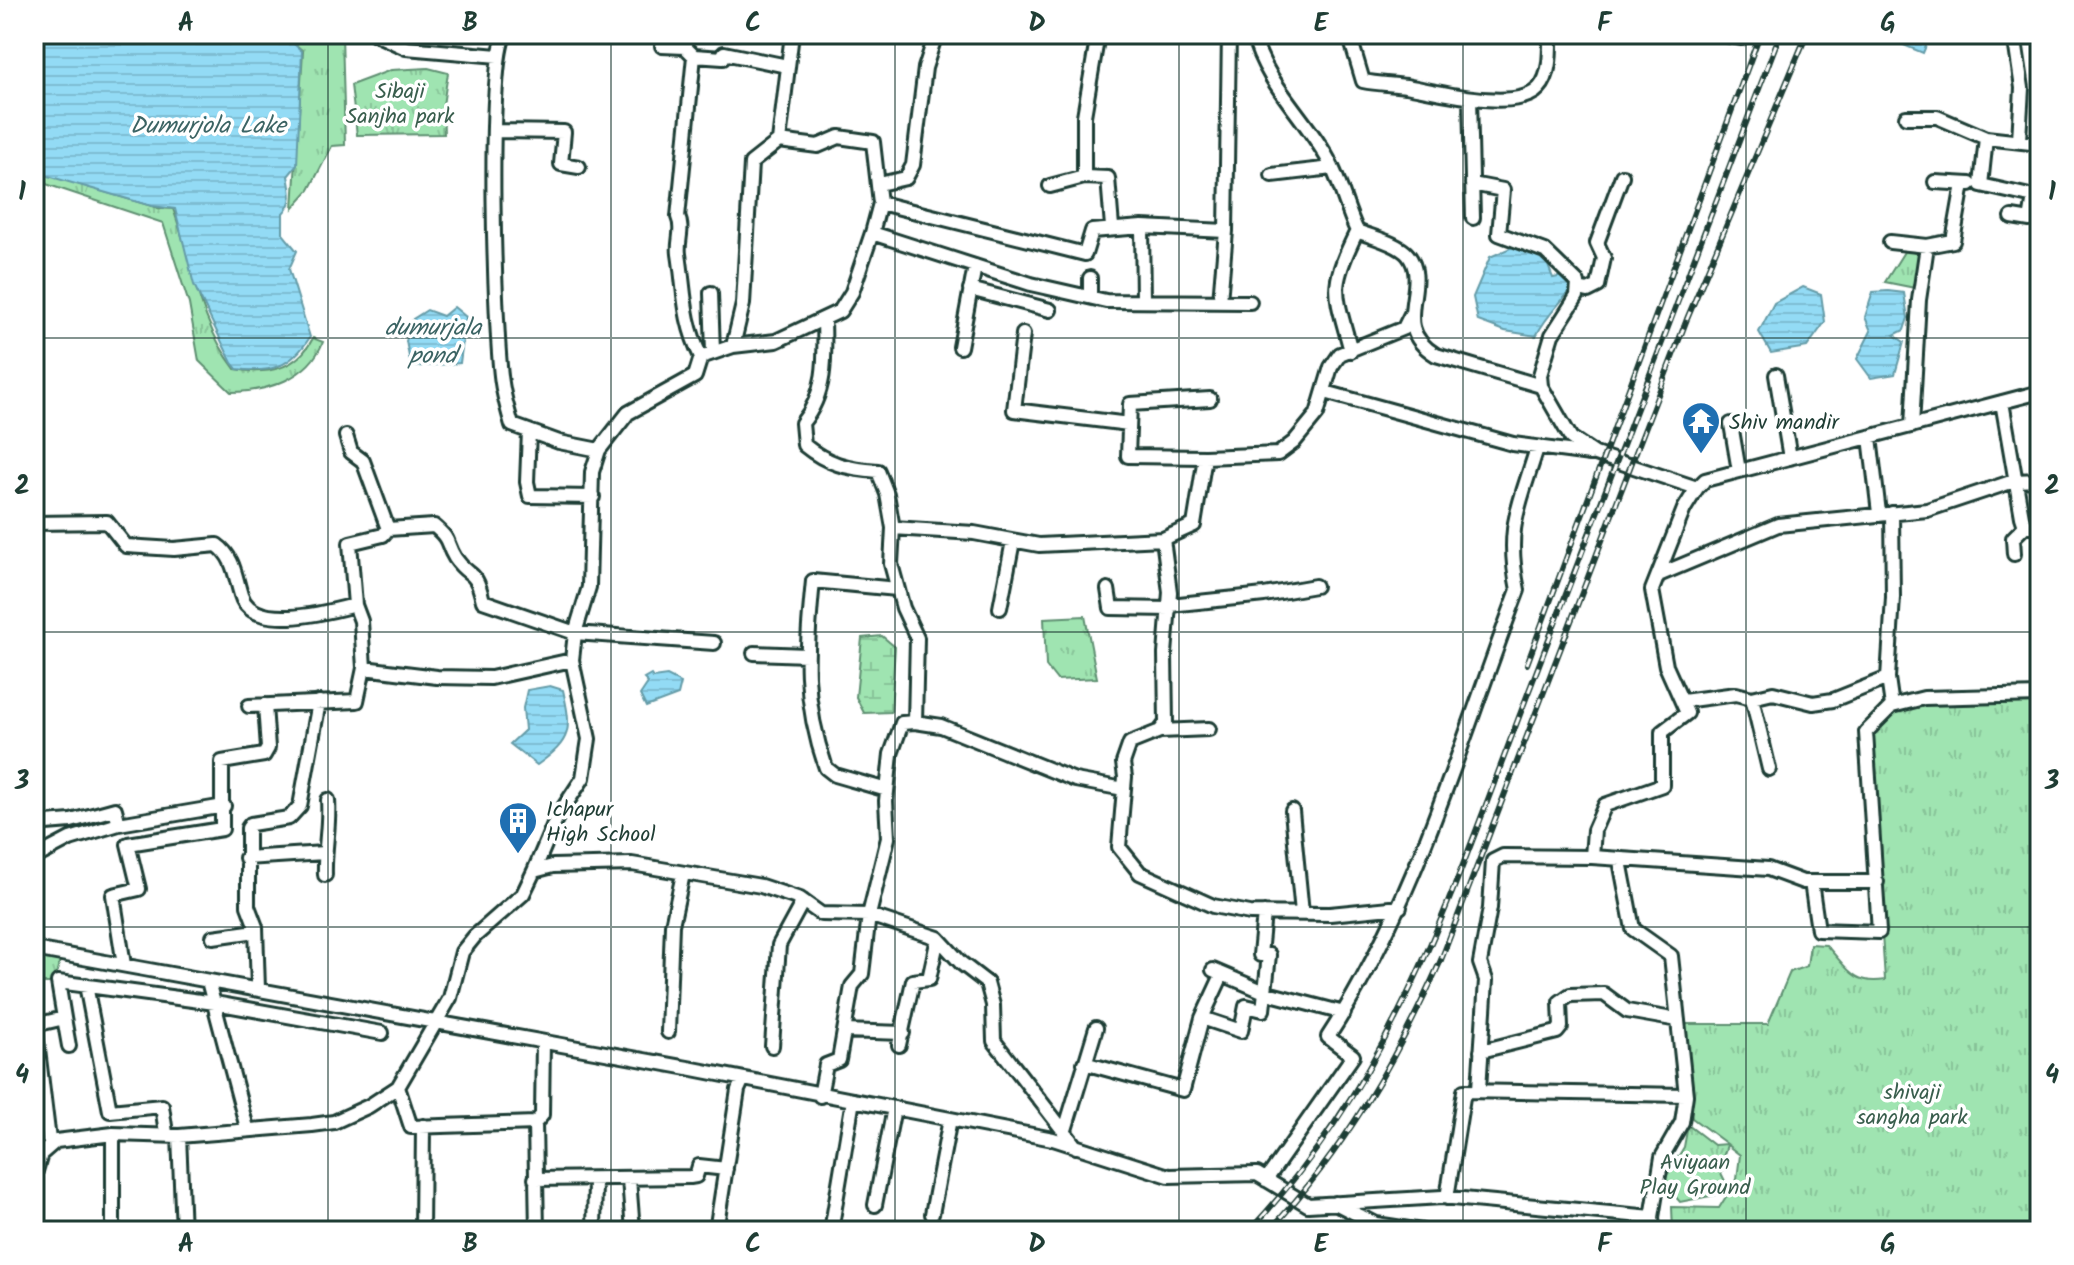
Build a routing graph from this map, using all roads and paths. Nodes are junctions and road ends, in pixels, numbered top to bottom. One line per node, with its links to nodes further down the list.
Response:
1 (375, 34): 15 (street)
2 (506, 34): 15 (street)
3 (792, 34): 17 (street)
4 (936, 34): 31 (street)
5 (1098, 34): 29 (street)
6 (1229, 34): 41 (street)
7 (1253, 34): 26 (street)
8 (1349, 34): 18 (street)
9 (1550, 34): 18 (street)
10 (1720, 34): 12 (street)
11 (2014, 34): 22 (street)
12 (1741, 38)
13 (680, 40): 14 (street); 16 (street)
14 (662, 46)
15 (498, 56): 20 (street)
16 (694, 56): 17 (street); 62 (street)
17 (787, 66): 23 (street)
18 (1470, 98): 32 (street)
19 (1906, 117): 21 (street)
20 (494, 131): 25 (street); 72 (street)
21 (1986, 138): 22 (street); 34 (street)
22 (2019, 140): 24 (street)
23 (779, 141): 31 (street); 59 (street)
24 (2040, 144)
25 (579, 167)
26 (1332, 168): 27 (street); 42 (street)
27 (1272, 175)
28 (1622, 176): 49 (street)
29 (1084, 177): 35 (street); 39 (street)
30 (1935, 182): 33 (street)
31 (879, 184): 36 (street)
32 (1472, 184): 38 (street); 49 (street)
33 (1963, 184): 34 (street); 45 (street)
34 (1981, 185): 37 (street)
35 (1050, 186)
36 (880, 203): 39 (street); 43 (street)
37 (2012, 217)
38 (1473, 218)
39 (1112, 227): 40 (street)
40 (1142, 227): 41 (street); 52 (street)
41 (1226, 231): 53 (street)
42 (1357, 231): 56 (street); 61 (street)
43 (872, 233): 46 (street); 57 (street)
44 (1890, 242): 45 (street)
45 (1927, 246): 71 (street)
46 (975, 266): 48 (street); 51 (street)
47 (1090, 278): 51 (street)
48 (970, 289): 55 (street); 60 (street)
49 (1579, 289): 64 (street)
50 (711, 293): 62 (street)
51 (1090, 297): 52 (street)
52 (1143, 299): 53 (street)
53 (1220, 301): 54 (street)
54 (1250, 302)
55 (1050, 310)
56 (1411, 314): 61 (street); 64 (street)
57 (824, 319): 59 (street); 89 (street)
58 (1023, 334): 69 (street)
59 (733, 346): 62 (street)
60 (960, 347)
61 (1351, 351): 65 (street)
62 (707, 354): 76 (street)
63 (1776, 375): 79 (street)
64 (1541, 386): 78 (street)
65 (1325, 392): 75 (street); 77 (street)
66 (2040, 392): 68 (street)
67 (1210, 399): 69 (street)
68 (2002, 402): 71 (street); 82 (street)
69 (1129, 424): 77 (street)
70 (1731, 424): 80 (street)
71 (1912, 426): 74 (street)
72 (529, 431): 76 (street); 84 (street)
73 (346, 436): 90 (street)
74 (1870, 437): 79 (street); 85 (street)
75 (1537, 448): 78 (street); 137 (street)
76 (599, 450): 84 (street)
77 (1205, 457): 91 (street)
78 (1605, 457): 83 (street)
79 (1790, 458): 80 (street)
80 (1739, 471): 83 (street)
81 (2040, 480): 82 (street)
82 (2014, 481): 85 (street); 87 (street)
83 (1697, 488): 94 (street)
84 (593, 497): 101 (street)
85 (1886, 513): 94 (street); 107 (street)
86 (34, 523): 98 (street)
87 (2025, 526): 88 (street); 93 (street)
88 (2040, 526)
89 (893, 528): 92 (street); 96 (street)
90 (388, 529): 98 (street); 101 (street)
91 (1163, 539): 92 (street); 99 (street)
92 (1013, 541): 100 (street)
93 (2014, 554)
94 (1661, 574): 110 (street)
95 (1315, 586): 99 (street)
96 (897, 589): 104 (street); 115 (street)
97 (1108, 589): 99 (street)
98 (355, 605): 106 (street)
99 (1170, 607): 117 (street)
100 (1000, 608)
101 (575, 633): 102 (street); 105 (street)
102 (714, 643)
103 (754, 653): 104 (street)
104 (807, 655): 120 (street)
105 (572, 660): 106 (street); 131 (street)
106 (364, 668): 111 (street)
107 (1888, 678): 109 (street); 114 (street)
108 (2040, 695): 114 (street)
109 (1752, 698): 110 (street); 118 (street)
110 (1683, 701): 127 (street)
111 (319, 702): 112 (street); 129 (street)
112 (265, 705): 113 (street); 122 (street)
113 (249, 706)
114 (1892, 706): 135 (street)
115 (915, 722): 119 (street); 120 (street)
116 (1209, 729): 117 (street)
117 (1160, 731): 119 (street)
118 (1769, 769)
119 (1124, 789): 138 (street)
120 (887, 790): 140 (street)
121 (328, 800): 126 (street)
122 (224, 806): 125 (street); 145 (street)
123 (1292, 811): 139 (street)
124 (34, 824): 125 (street)
125 (119, 824): 128 (street)
126 (324, 853): 129 (street); 133 (street)
127 (1592, 857): 130 (street); 163 (street)
128 (34, 858)
129 (246, 858): 141 (street)
130 (1620, 861): 134 (street); 154 (street)
131 (534, 871): 132 (street); 155 (street)
132 (683, 874): 136 (street); 158 (street)
133 (325, 875)
134 (1811, 882): 135 (street); 135 (street)
135 (1877, 882)
136 (803, 901): 140 (street); 162 (street)
137 (1400, 907): 139 (street); 151 (street)
138 (1264, 913): 139 (street); 149 (street)
139 (1302, 913)
140 (869, 915): 143 (street); 157 (street)
141 (256, 931): 142 (street); 148 (street)
142 (213, 937)
143 (938, 938): 157 (street); 176 (street)
144 (34, 949): 145 (street)
145 (124, 965): 146 (street)
146 (208, 981): 148 (street); 150 (street)
147 (86, 985): 150 (street); 152 (street); 178 (street)
148 (258, 989): 155 (street)
149 (1267, 993): 151 (street); 153 (street); 153 (street)
150 (215, 1003): 159 (street); 175 (street)
151 (1344, 1013): 186 (street)
152 (64, 1018): 161 (street); 180 (street)
153 (1202, 1018): 164 (street)
154 (1678, 1020): 163 (street); 168 (street)
155 (433, 1022): 160 (street); 166 (street)
156 (1096, 1028): 164 (street)
157 (844, 1031): 169 (street)
158 (668, 1032)
159 (382, 1033)
160 (543, 1042): 165 (street); 173 (street)
161 (69, 1046)
162 (772, 1046)
163 (1481, 1051): 167 (street)
164 (1084, 1063): 176 (street)
165 (743, 1079): 169 (street); 182 (street)
166 (398, 1087): 174 (street); 175 (street)
167 (1479, 1089): 168 (street); 188 (street)
168 (1686, 1095): 192 (street)
169 (820, 1096): 170 (street)
170 (853, 1100): 171 (street); 203 (street)
171 (894, 1108): 172 (street); 190 (street)
172 (950, 1119): 181 (street); 191 (street)
173 (535, 1123): 174 (street); 184 (street)
174 (423, 1126): 198 (street)
175 (247, 1128): 178 (street)
176 (1065, 1130): 181 (street)
177 (113, 1134): 178 (street); 180 (street); 193 (street)
178 (173, 1134): 197 (street)
179 (34, 1138): 180 (street)
180 (52, 1140): 183 (street)
181 (1076, 1147): 186 (street)
182 (726, 1169): 185 (street); 202 (street)
183 (34, 1178)
184 (535, 1179): 187 (street); 199 (street)
185 (629, 1179): 187 (street); 201 (street)
186 (1266, 1180): 189 (street)
187 (595, 1181): 200 (street)
188 (1447, 1198): 189 (street); 192 (street)
189 (1333, 1202): 194 (street)
190 (875, 1205)
191 (932, 1214)
192 (1652, 1217): 205 (street)
193 (113, 1225)
194 (1365, 1225): 204 (street)
195 (34, 1229): 196 (street)
196 (55, 1231)
197 (183, 1231)
198 (422, 1231)
199 (537, 1231)
200 (594, 1231)
201 (633, 1231)
202 (716, 1231)
203 (831, 1231)
204 (1422, 1231)
205 (1653, 1231)

